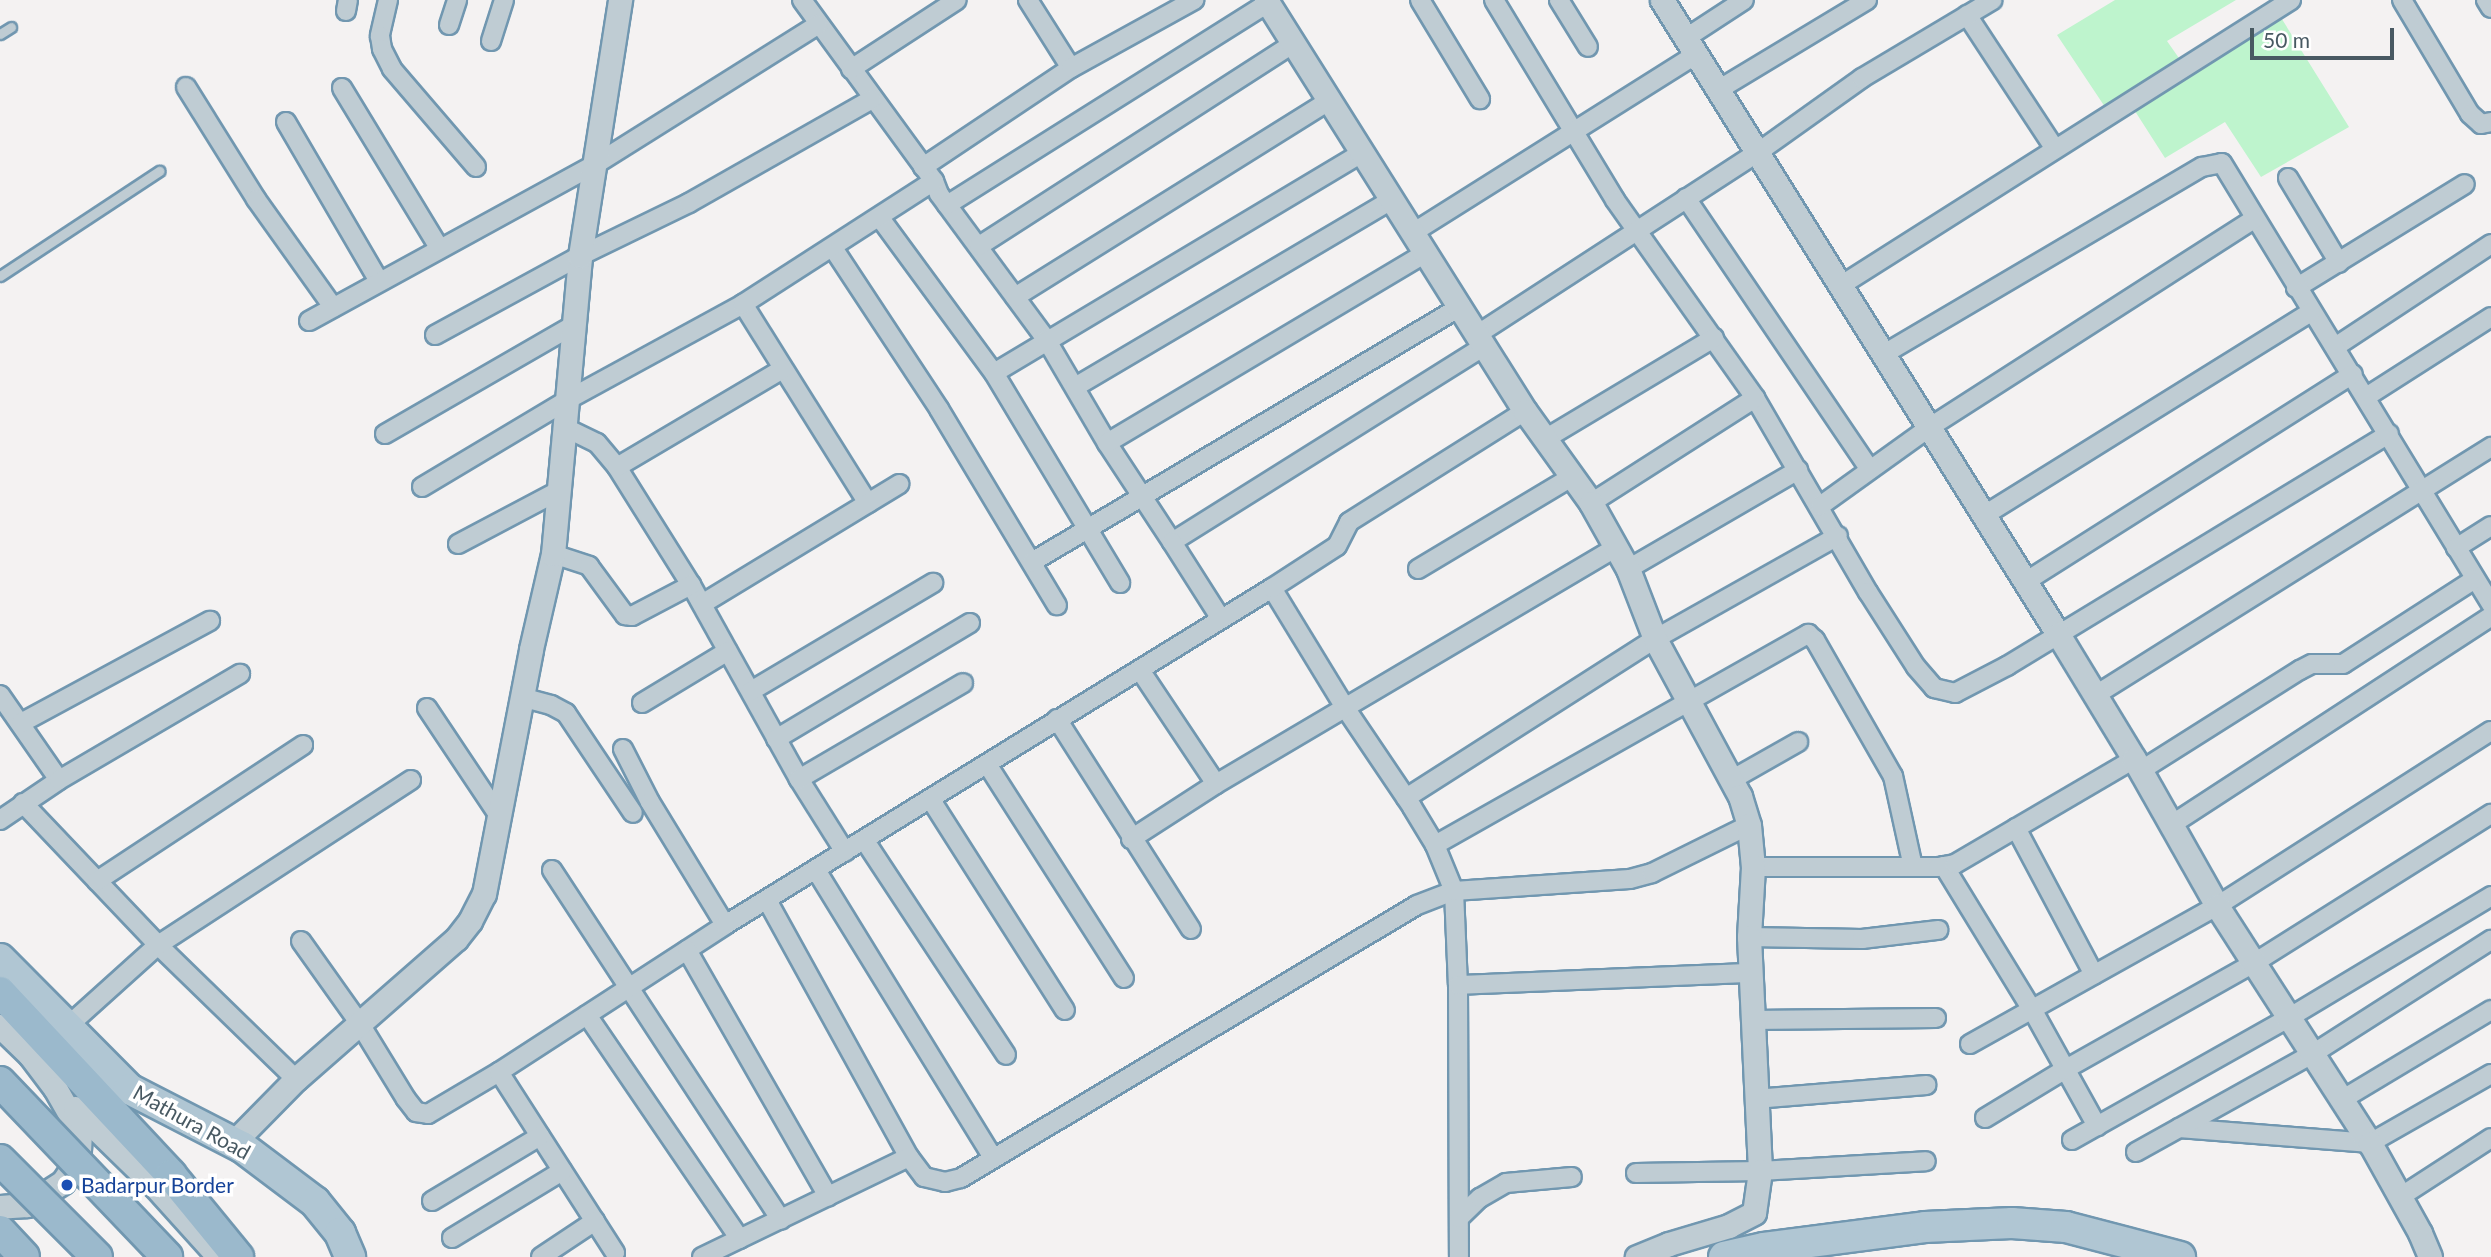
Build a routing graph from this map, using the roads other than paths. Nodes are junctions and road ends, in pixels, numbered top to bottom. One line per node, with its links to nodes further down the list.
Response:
1 (388, 0): 45 (street)
2 (457, 0): 22 (street)
3 (504, 0): 26 (street)
4 (620, 0): 44 (street)
5 (802, 0): 23 (street)
6 (957, 0): 31 (street)
7 (1028, 0): 30 (street)
8 (1194, 0): 30 (street)
9 (1420, 0): 36 (street)
10 (1494, 0): 40 (street)
11 (1559, 0): 28 (street)
12 (1662, 0): 29 (street)
13 (1744, 0): 29 (street)
14 (1867, 0): 34 (street)
15 (1993, 0): 21 (street)
16 (2291, 0): 41 (street)
17 (2402, 0): 39 (street)
18 (2486, 0): 20 (street)
19 (1267, 1): 27 (street); 53 (street)
20 (2491, 8)
21 (1967, 15): 41 (street); 43 (street)
22 (449, 24)
23 (818, 25): 31 (street); 44 (street)
24 (11, 27): 25 (lane)
25 (0, 34)
26 (491, 41)
27 (1293, 44): 37 (street); 59 (street)
28 (1588, 47)
29 (1690, 47): 34 (street); 40 (street)
30 (1072, 68): 46 (street)
31 (851, 69): 35 (street)
32 (186, 87): 72 (street)
33 (342, 88): 61 (street)
34 (1718, 90): 43 (street)
35 (872, 99): 46 (street); 63 (street)
36 (1480, 99)
37 (1330, 100): 42 (street); 69 (street)
38 (286, 122): 66 (street)
39 (2491, 122)
40 (1572, 132): 56 (street); 57 (street)
41 (2055, 149): 67 (street)
42 (1363, 152): 52 (street); 79 (street)
43 (1757, 153): 51 (street); 67 (street)
44 (596, 164): 61 (street); 63 (street)
45 (476, 167)
46 (923, 167): 49 (street)
47 (159, 171): 65 (lane)
48 (2288, 178): 64 (street)
49 (934, 181): 53 (street); 54 (street)
50 (2465, 184): 64 (street)
51 (1686, 198): 57 (street); 100 (street)
52 (1393, 200): 56 (street); 86 (street)
53 (947, 205): 59 (street)
54 (880, 218): 60 (street); 84 (street)
55 (2255, 218): 68 (street); 82 (street); 91 (street)
56 (1414, 232): 62 (street)
57 (1636, 232): 78 (street); 80 (street)
58 (2491, 244): 81 (street)
59 (979, 246): 69 (street)
60 (834, 248): 70 (street); 119 (street)
61 (439, 249): 66 (street)
62 (1427, 252): 71 (street); 96 (street)
63 (580, 256): 76 (street); 77 (street)
64 (2339, 262): 68 (street)
65 (0, 276)
66 (379, 281): 72 (street)
67 (1840, 286): 82 (street)
68 (2296, 288): 73 (street)
69 (1015, 297): 79 (street)
70 (743, 304): 83 (street); 89 (street)
71 (1461, 306): 80 (street); 106 (street)
72 (332, 307): 75 (street)
73 (2311, 312): 81 (street); 110 (street)
74 (2491, 317): 87 (street)
75 (309, 321)
76 (573, 325): 89 (street); 93 (street)
77 (435, 335)
78 (1714, 338): 88 (street); 95 (street)
79 (1046, 339): 84 (street); 86 (street)
80 (1481, 340): 90 (street); 114 (street)
81 (2335, 346): 85 (street)
82 (1884, 354): 91 (street)
83 (783, 369): 98 (street); 107 (street)
84 (994, 373): 112 (street)
85 (2353, 374): 87 (street); 123 (street)
86 (1075, 387): 96 (street)
87 (2366, 397): 94 (street)
88 (1755, 398): 99 (street); 108 (street)
89 (569, 399): 92 (street); 103 (street)
90 (1525, 411): 95 (street); 127 (street)
91 (1930, 426): 100 (street); 110 (street)
92 (566, 428): 98 (street); 104 (street)
93 (385, 434)
94 (2389, 434): 105 (street); 135 (street)
95 (1545, 439): 101 (street)
96 (1107, 443): 106 (street)
97 (2491, 447): 105 (street)
98 (617, 467): 126 (street)
99 (1798, 470): 109 (street); 121 (street)
100 (1870, 470): 109 (street)
101 (1572, 477): 108 (street); 120 (street)
102 (899, 484): 107 (street)
103 (422, 487)
104 (560, 490): 115 (street); 118 (street)
105 (2421, 491): 117 (street); 143 (street)
106 (1143, 496): 112 (street); 114 (street)
107 (868, 503): 128 (street)
108 (1591, 503): 116 (street)
109 (1820, 506): 113 (street)
110 (1983, 516): 123 (street)
111 (2491, 526): 117 (street)
112 (1086, 528): 119 (street); 125 (street)
113 (1838, 536): 135 (street); 136 (street)
114 (1172, 542): 132 (street)
115 (458, 544)
116 (1617, 547): 121 (street); 148 (street)
117 (2456, 548): 122 (street)
118 (553, 554): 126 (street); 144 (street)
119 (1031, 562): 130 (street)
120 (1418, 569)
121 (1628, 569): 136 (street)
122 (2475, 579): 129 (street); 157 (street)
123 (2025, 582): 135 (street)
124 (933, 583): 141 (street)
125 (1120, 583)
126 (691, 585): 128 (street)
127 (1272, 588): 132 (street); 148 (street)
128 (702, 604): 137 (street)
129 (2491, 604)
130 (1057, 605)
131 (2491, 616): 171 (street)
132 (1221, 619): 138 (street)
133 (210, 621): 150 (street)
134 (970, 623): 152 (street)
135 (2058, 634): 143 (street)
136 (1655, 639): 145 (street); 163 (street)
137 (728, 652): 141 (street); 146 (street)
138 (1140, 670): 149 (street); 162 (street)
139 (240, 674): 160 (street)
140 (963, 683): 158 (street)
141 (751, 691): 152 (street)
142 (0, 695): 150 (street)
143 (2094, 696): 157 (street)
144 (521, 697): 166 (street); 167 (street)
145 (1690, 702): 159 (street); 175 (street); 179 (street)
146 (642, 703)
147 (427, 708): 166 (street)
148 (1346, 709): 162 (street); 163 (street)
149 (1057, 719): 156 (street); 173 (street)
150 (20, 723): 160 (street)
151 (2491, 731): 186 (street)
152 (776, 739): 158 (street)
153 (1798, 742): 159 (street)
154 (303, 745): 182 (street)
155 (623, 749): 187 (street)
156 (986, 764): 164 (street); 199 (street)
157 (2137, 765): 171 (street); 172 (street)
158 (799, 779): 176 (street)
159 (1733, 779): 170 (street)
160 (59, 780): 165 (street)
161 (411, 780): 193 (street)
162 (1216, 784): 173 (street)
163 (1406, 798): 175 (street)
164 (931, 800): 174 (street); 203 (street)
165 (23, 803): 169 (street); 182 (street)
166 (497, 813): 210 (street)
167 (633, 813)
168 (2491, 814): 196 (street)
169 (0, 820)
170 (1749, 825): 178 (street); 183 (street)
171 (2171, 825): 186 (street)
172 (2016, 828): 177 (street); 198 (street)
173 (1131, 839): 188 (street)
174 (865, 841): 176 (street); 215 (street)
175 (1435, 845): 183 (street)
176 (845, 852): 181 (street)
177 (1944, 866): 179 (street); 205 (street)
178 (1753, 867): 179 (street); 190 (street)
179 (1913, 867)
180 (552, 870): 201 (street)
181 (816, 870): 185 (street); 235 (street)
182 (97, 881): 193 (street)
183 (1454, 891): 200 (street); 235 (street)
184 (2491, 896): 207 (street)
185 (767, 900): 187 (street); 234 (street)
186 (2217, 906): 196 (street); 198 (street)
187 (725, 925): 194 (street)
188 (1191, 929)
189 (1938, 930): 190 (street)
190 (1749, 937): 197 (street)
191 (2491, 940): 214 (street)
192 (301, 941): 210 (street)
193 (158, 945): 211 (street); 219 (street)
194 (687, 950): 201 (street); 244 (street)
195 (0, 959): 211 (main road, Mathura Road)
196 (2254, 963): 207 (street); 216 (street)
197 (1750, 973): 200 (street); 209 (street)
198 (2094, 975): 205 (street)
199 (1124, 978)
200 (1458, 985): 248 (street)
201 (629, 987): 206 (street); 249 (street)
202 (0, 992): 259 (highway)
203 (1065, 1010)
204 (2491, 1010): 224 (street)
205 (2033, 1011): 213 (street); 216 (street)
206 (587, 1015): 217 (street); 253 (street)
207 (2290, 1017): 214 (street); 226 (street)
208 (1936, 1018): 209 (street)
209 (1752, 1020): 223 (street)
210 (360, 1024): 217 (street); 219 (street)
211 (69, 1025): 231 (main road, Mathura Road)
212 (0, 1026): 222 (street)
213 (1970, 1044)
214 (2314, 1053): 224 (street); 227 (street)
215 (1006, 1055)
216 (2064, 1070): 225 (street); 226 (street)
217 (499, 1072): 228 (street)
218 (2491, 1074): 232 (street)
219 (296, 1079): 231 (street)
220 (0, 1082): 257 (highway, bridge)
221 (1926, 1085): 223 (street)
222 (55, 1088): 243 (street); 258 (street)
223 (1755, 1099): 240 (street)
224 (2343, 1100): 232 (street)
225 (1985, 1118)
226 (2097, 1126): 230 (street)
227 (2179, 1128): 232 (street); 233 (street)
228 (540, 1136): 239 (street); 246 (street)
229 (2491, 1138): 245 (street)
230 (2073, 1140)
231 (234, 1142): 260 (main road, Mathura Road)
232 (2370, 1143): 245 (street)
233 (2136, 1152)
234 (909, 1157): 235 (street); 244 (street)
235 (993, 1158)
236 (0, 1160): 256 (highway, bridge)
237 (1926, 1161): 240 (street)
238 (0, 1167): 243 (street)
239 (562, 1171): 250 (street); 252 (street)
240 (1760, 1171): 241 (street); 264 (street)
241 (1636, 1173)
242 (1572, 1177): 248 (street)
243 (63, 1182): 247 (street)
244 (828, 1196): 249 (street)
245 (2400, 1197): 267 (street)
246 (432, 1201)
247 (0, 1207)
248 (1460, 1218): 263 (street)
249 (781, 1220): 253 (street)
250 (595, 1221): 254 (street); 261 (street)
251 (0, 1231): 255 (highway)
252 (453, 1238)
253 (740, 1239): 262 (street)
254 (615, 1253)
255 (24, 1257)
256 (97, 1257)
257 (167, 1257)
258 (219, 1257)
259 (238, 1257)
260 (350, 1257)
261 (541, 1257)
262 (702, 1257)
263 (1459, 1257)
264 (1637, 1257)
265 (1724, 1257): 266 (main road)
266 (2180, 1257)
267 (2430, 1257)

